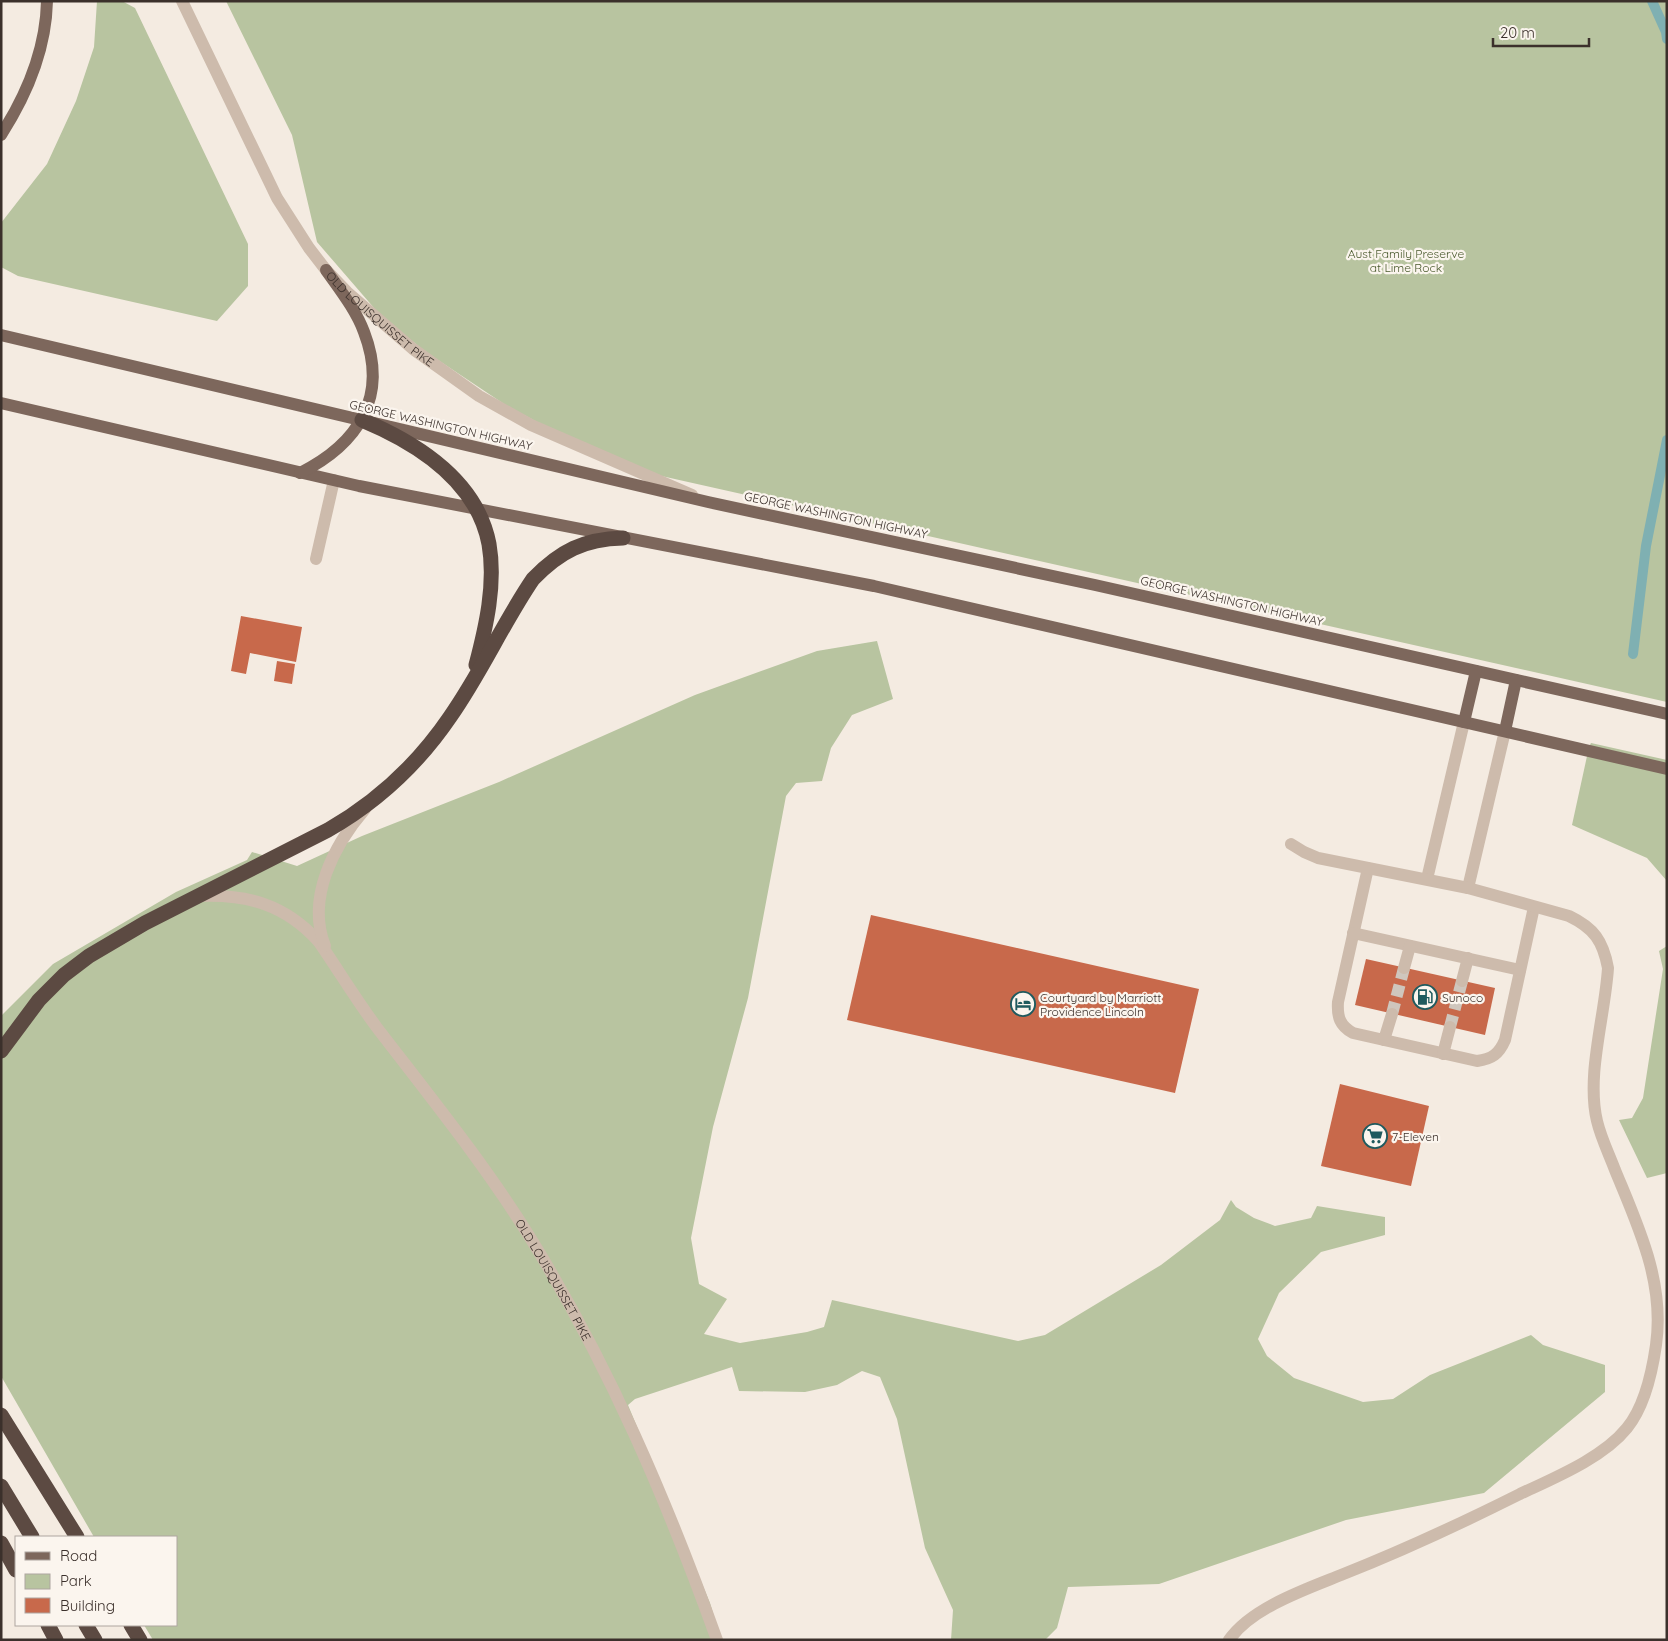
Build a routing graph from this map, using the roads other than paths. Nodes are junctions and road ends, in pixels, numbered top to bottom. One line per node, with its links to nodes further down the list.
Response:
1 (47, 1): 3 (main road)
2 (182, 1): 4 (street, OLD LOUISQUISSET PIKE)
3 (1, 135)
4 (326, 270): 7 (main road); 10 (street, OLD LOUISQUISSET PIKE)
5 (1, 335): 7 (main road, GEORGE WASHINGTON HIGHWAY)
6 (1, 403): 8 (main road)
7 (362, 420): 8 (main road); 10 (main road, GEORGE WASHINGTON HIGHWAY); 11 (highway)
8 (300, 473): 9 (main road)
9 (334, 480): 11 (main road); 13 (street)
10 (708, 502): 14 (main road, GEORGE WASHINGTON HIGHWAY)
11 (476, 510): 12 (main road); 16 (highway)
12 (623, 538): 16 (highway); 18 (main road)
13 (316, 559)
14 (1476, 671): 15 (main road, GEORGE WASHINGTON HIGHWAY); 18 (main road)
15 (1516, 680): 17 (main road, GEORGE WASHINGTON HIGHWAY); 19 (main road)
16 (468, 688): 21 (highway)
17 (1667, 714)
18 (1464, 722): 19 (main road); 24 (street)
19 (1505, 731): 20 (main road); 25 (street)
20 (1667, 769)
21 (373, 801): 26 (highway); 30 (street)
22 (1291, 844): 23 (street)
23 (1368, 868): 24 (street); 28 (street)
24 (1427, 879): 25 (street)
25 (1468, 888): 27 (street)
26 (197, 896): 30 (street); 38 (highway)
27 (1534, 906): 33 (street); 53 (street)
28 (1353, 933): 29 (street); 37 (street)
29 (1410, 946): 31 (street); 32 (street)
30 (329, 956): 52 (street, OLD LOUISQUISSET PIKE)
31 (1468, 958): 33 (street); 34 (street)
32 (1404, 968)
33 (1520, 970): 39 (street)
34 (1462, 981)
35 (1392, 1014): 37 (street)
36 (1450, 1027): 39 (street)
37 (1384, 1040): 39 (street)
38 (1, 1051)
39 (1443, 1054)
40 (1, 1415): 43 (highway)
41 (1, 1486): 42 (highway)
42 (31, 1536)
43 (76, 1536)
44 (1, 1543): 45 (highway)
45 (15, 1568)
46 (49, 1626): 49 (highway)
47 (87, 1626): 50 (highway)
48 (132, 1626): 51 (highway)
49 (56, 1640)
50 (95, 1640)
51 (140, 1640)
52 (717, 1640)
53 (1228, 1640)

